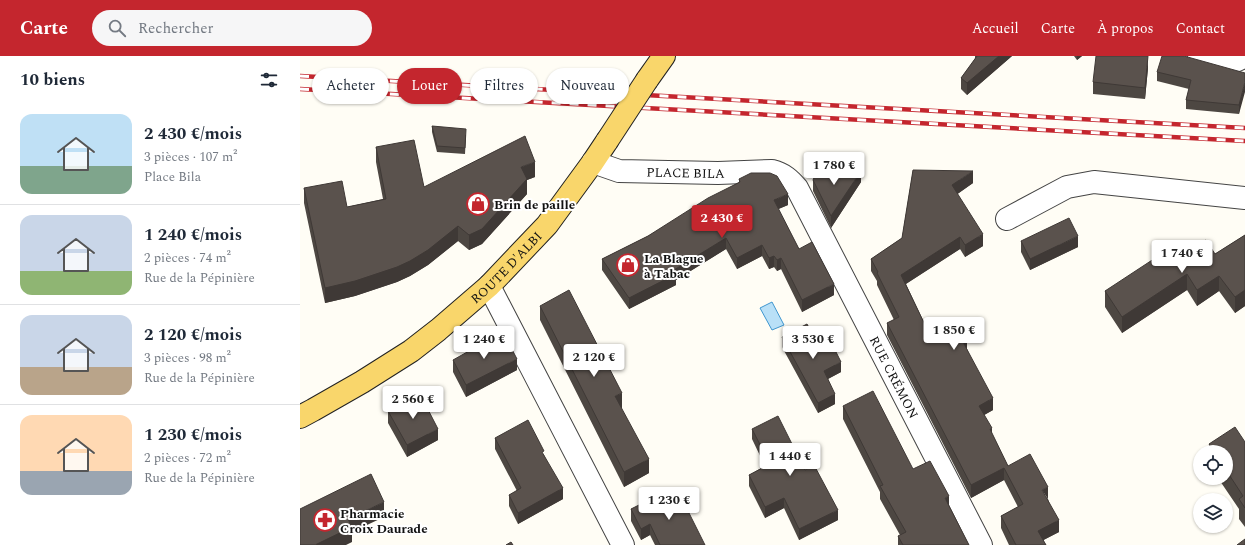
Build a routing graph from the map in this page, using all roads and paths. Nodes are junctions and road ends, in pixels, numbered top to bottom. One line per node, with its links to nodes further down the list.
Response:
1 (1199, 56): 2 (street)
2 (1244, 56)
3 (656, 67): 4 (main road, ROUTE D'ALBI, bridge)
4 (593, 162): 5 (street, PLACE BILA); 8 (main road, ROUTE D'ALBI)
5 (779, 173): 11 (street, RUE CRÉMON)
6 (1245, 198): 7 (street)
7 (1007, 219)
8 (489, 286): 9 (main road, ROUTE D'ALBI); 10 (street)
9 (300, 416)
10 (623, 545)
11 (981, 545)

